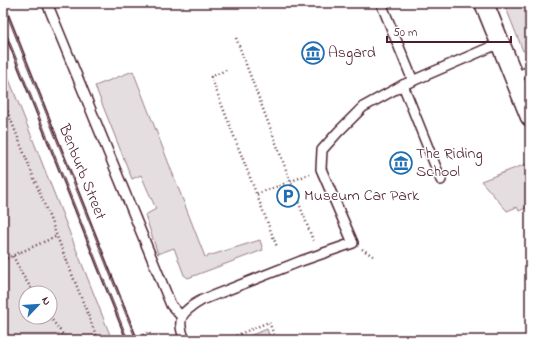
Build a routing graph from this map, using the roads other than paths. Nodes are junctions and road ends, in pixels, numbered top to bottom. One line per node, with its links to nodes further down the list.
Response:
1 (47, 3): 11 (lane)
2 (381, 3): 7 (lane)
3 (484, 3): 5 (street)
4 (3, 15): 12 (lane, Benburb Street)
5 (500, 43): 6 (street); 7 (lane)
6 (522, 74): 9 (street)
7 (413, 81): 8 (lane)
8 (403, 85): 10 (lane); 11 (lane)
9 (530, 117)
10 (441, 180)
11 (181, 316): 13 (lane)
12 (132, 340)
13 (185, 340)

